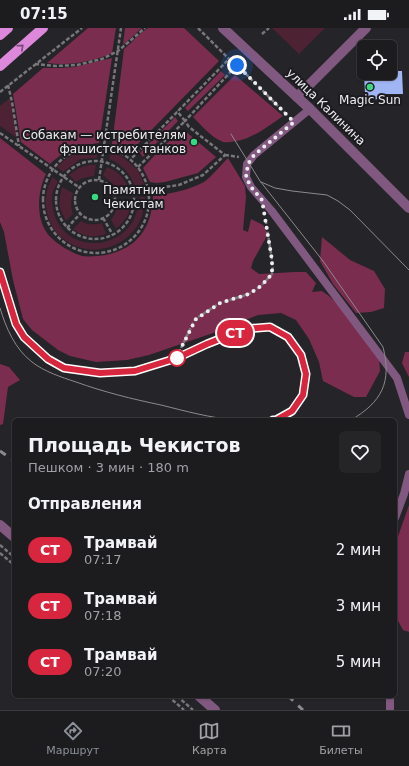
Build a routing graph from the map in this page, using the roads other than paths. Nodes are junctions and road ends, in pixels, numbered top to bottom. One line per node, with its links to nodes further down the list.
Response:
1 (8, 28): 5 (main road)
2 (43, 28): 6 (main road, one-way to 2)
3 (222, 28): 7 (street, улица Калинина)
4 (366, 28): 7 (street)
5 (0, 36)
6 (0, 66)
7 (297, 97): 8 (street, улица Калинина)
8 (310, 109): 9 (street, улица Калинина); 10 (lane)
9 (409, 208)
10 (409, 414)
11 (409, 474): 12 (lane)
12 (397, 513)
13 (0, 525): 14 (street)
14 (12, 535)
15 (201, 698): 17 (street)
16 (390, 698): 18 (lane)
17 (215, 710)
18 (390, 710)

